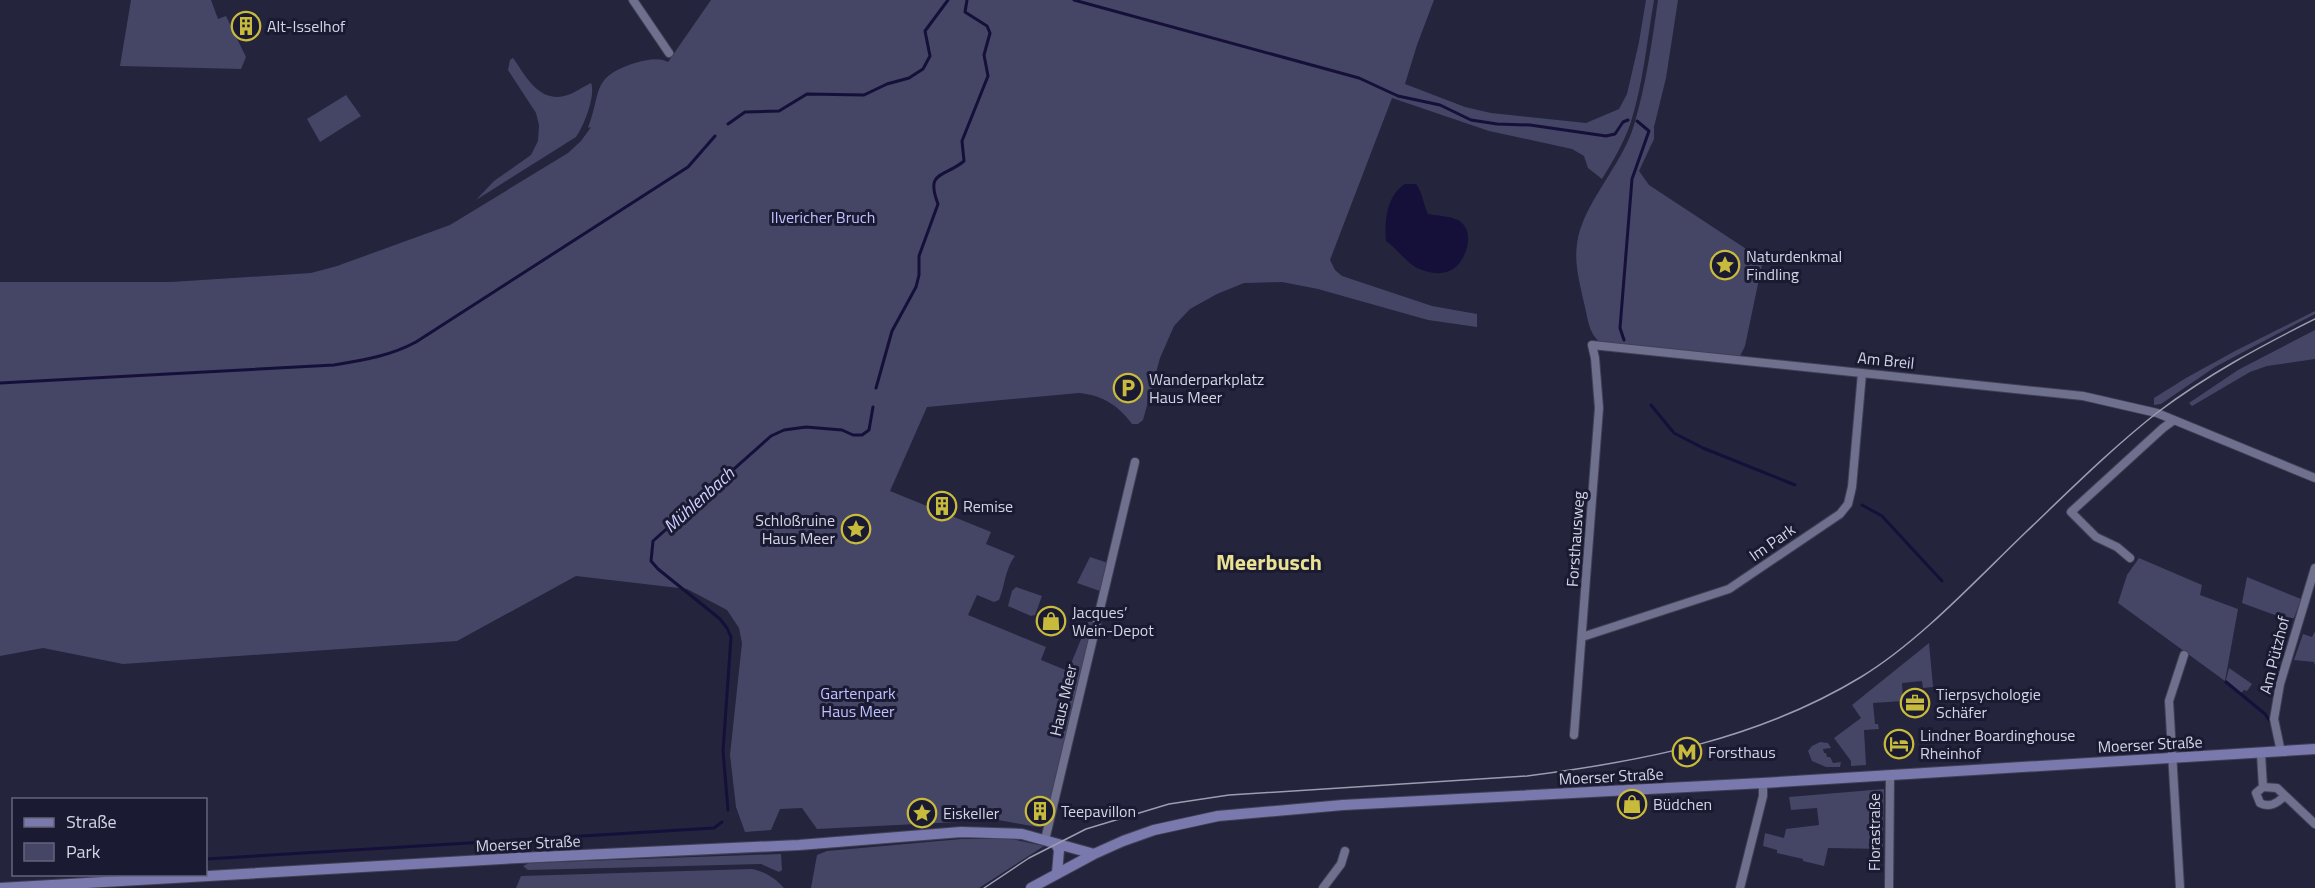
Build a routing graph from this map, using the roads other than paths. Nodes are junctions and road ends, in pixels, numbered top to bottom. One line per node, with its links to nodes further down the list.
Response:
1 (633, 0): 2 (street)
2 (669, 53)
3 (1592, 345): 4 (street, Am Breil); 10 (street, Forsthausweg)
4 (1862, 373): 5 (street, Am Breil); 10 (street, Im Park)
5 (2174, 420): 7 (street, Am Breil); 8 (street)
6 (1135, 462): 22 (street, Haus Meer)
7 (2315, 478)
8 (2130, 558)
9 (2315, 568): 14 (street, Am Pützhof)
10 (1582, 637): 12 (street, Forsthausweg)
11 (2184, 655): 16 (street)
12 (1574, 735)
13 (2315, 749): 14 (main road, Moerser Straße)
14 (2282, 752): 15 (main road, Moerser Straße)
15 (2261, 754): 16 (main road, Moerser Straße); 19 (street)
16 (2174, 759): 17 (main road, Moerser Straße); 32 (street)
17 (1890, 776): 18 (main road, Moerser Straße); 31 (street, Florastraße)
18 (1763, 783): 25 (main road, Moerser Straße); 30 (street)
19 (2263, 787): 20 (street); 20 (street)
20 (2284, 796): 21 (street)
21 (2315, 824)
22 (1045, 840): 23 (main road, Moerser Straße); 27 (main road, Moerser Straße)
23 (1056, 844): 25 (main road, Moerser Straße); 26 (main road)
24 (1345, 850): 29 (street)
25 (1094, 854): 26 (main road, Moerser Straße)
26 (1057, 873): 28 (main road, Moerser Straße)
27 (0, 888)
28 (1031, 888)
29 (1323, 888)
30 (1740, 888)
31 (1889, 888)
32 (2180, 888)

